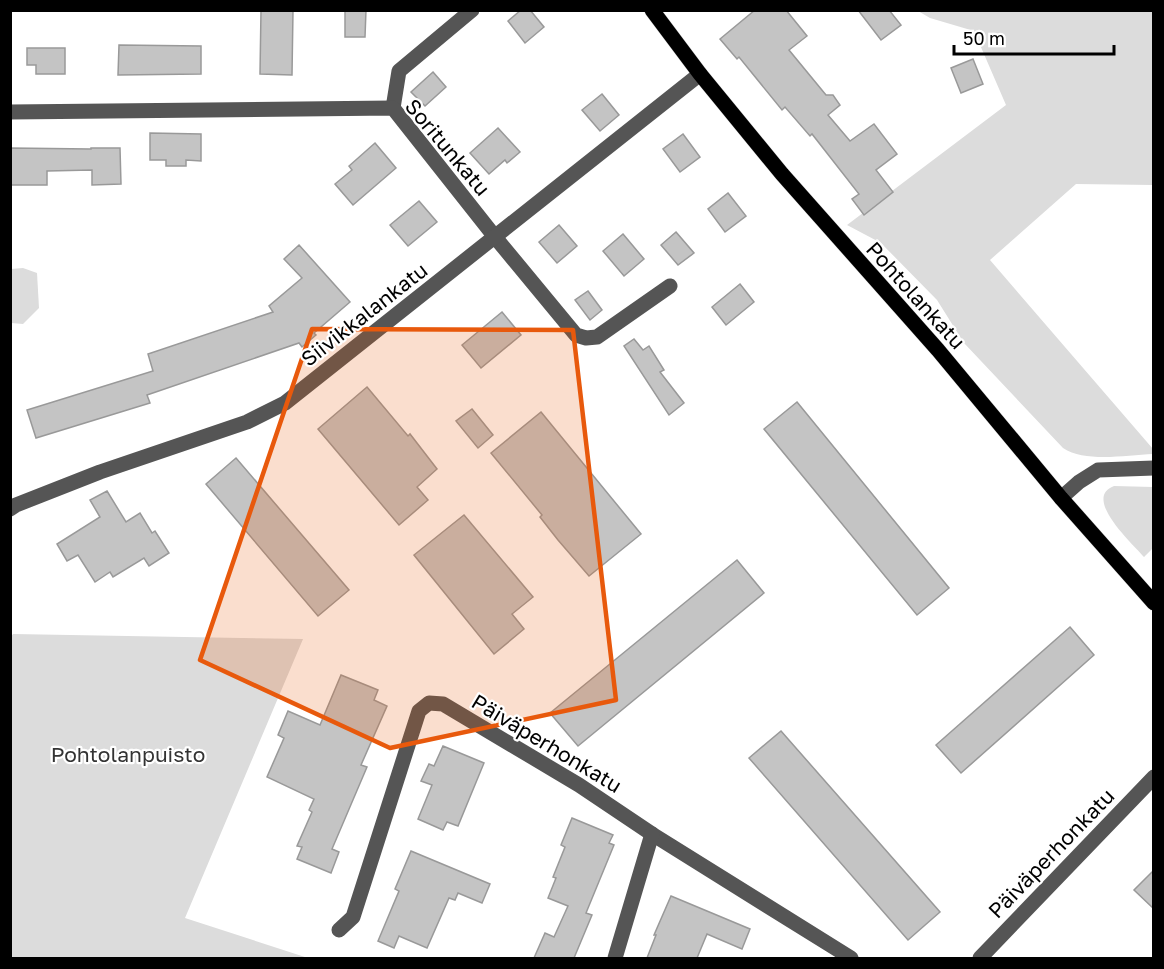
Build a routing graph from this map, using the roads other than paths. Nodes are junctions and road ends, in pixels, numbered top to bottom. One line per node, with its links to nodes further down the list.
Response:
1 (472, 10): 4 (street)
2 (652, 10): 3 (main road, Pohtolankatu)
3 (700, 74): 6 (street, Siivikkalankatu); 9 (main road, Pohtolankatu)
4 (393, 108): 5 (street, Soritunkatu); 6 (street, Soritunkatu)
5 (10, 112)
6 (495, 237): 7 (street, Soritunkatu); 10 (street, Siivikkalankatu)
7 (670, 286)
8 (1154, 468): 9 (street)
9 (1061, 498): 11 (main road, Pohtolankatu)
10 (12, 504)
11 (1154, 603)
12 (1154, 777): 17 (street, Päiväperhonkatu)
13 (652, 834): 14 (street, Päiväperhonkatu); 15 (street); 16 (street, Päiväperhonkatu)
14 (339, 930)
15 (615, 958)
16 (851, 958)
17 (980, 958)

